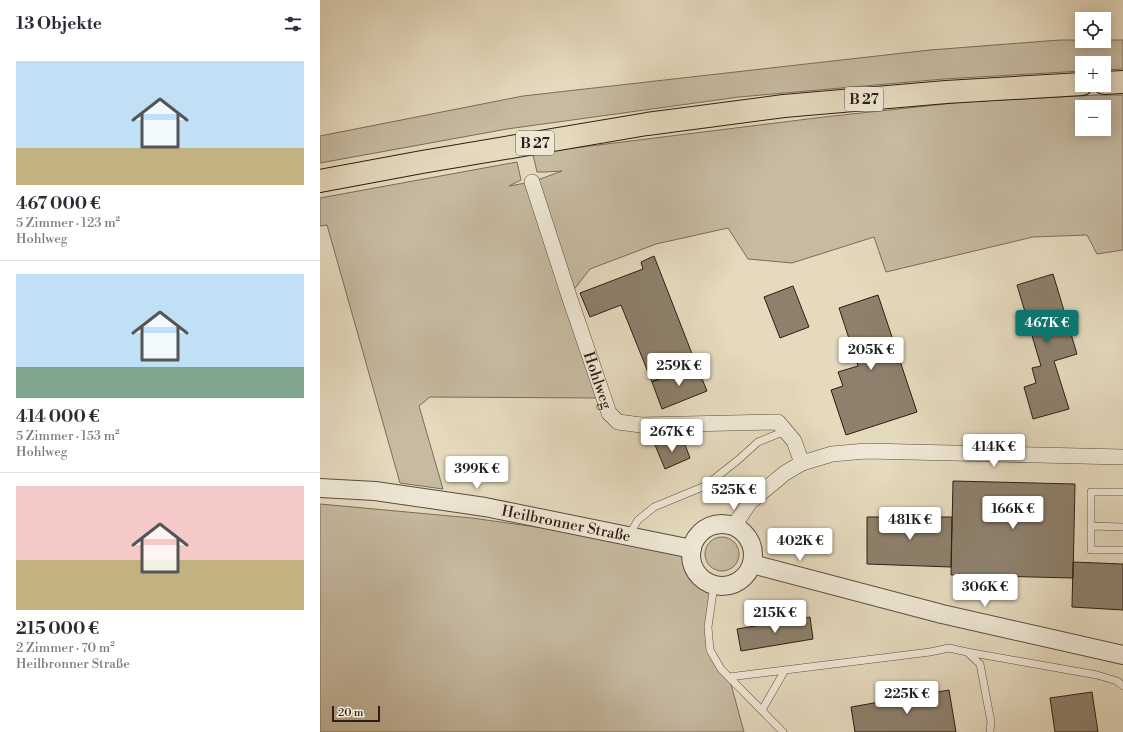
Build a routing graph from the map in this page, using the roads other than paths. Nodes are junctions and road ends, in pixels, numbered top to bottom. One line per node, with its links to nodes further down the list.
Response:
1 (1111, 82): 2 (main road)
2 (1123, 82)
3 (1075, 84): 4 (main road, B 27)
4 (320, 181)
5 (532, 182): 6 (street, Hohlweg)
6 (785, 431): 8 (street, Hohlweg); 14 (lane)
7 (1123, 457): 8 (street)
8 (802, 463): 11 (street)
9 (320, 488): 14 (street, Heilbronner Straße)
10 (1123, 492): 12 (lane)
11 (734, 526): 15 (street); 17 (street)
12 (1091, 526): 13 (lane); 16 (lane)
13 (1123, 527)
14 (628, 536): 15 (street, Heilbronner Straße)
15 (692, 549): 18 (street)
16 (1123, 550)
17 (752, 564): 18 (street); 20 (street)
18 (714, 585): 22 (lane)
19 (967, 652): 21 (lane); 23 (lane); 26 (lane)
20 (1123, 655)
21 (785, 670): 22 (lane); 24 (lane)
22 (729, 676): 24 (lane)
23 (1123, 686)
24 (762, 710): 25 (lane)
25 (783, 732)
26 (990, 732)

